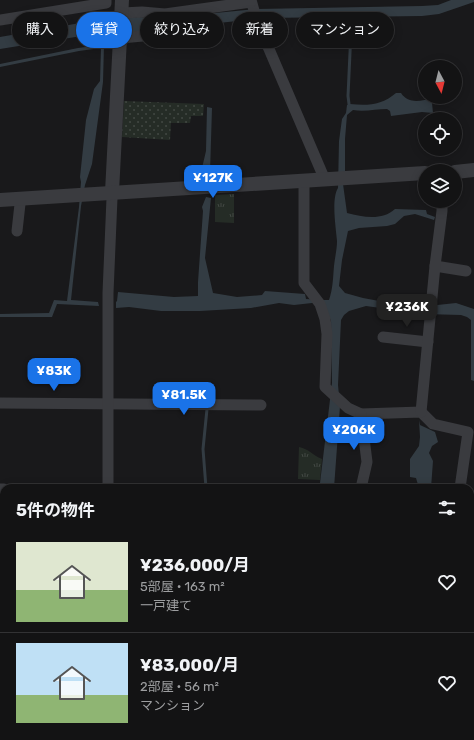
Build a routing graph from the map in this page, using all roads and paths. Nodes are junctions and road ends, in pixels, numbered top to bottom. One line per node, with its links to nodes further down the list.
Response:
1 (106, 0): 4 (street)
2 (251, 3): 3 (street); 9 (street)
3 (122, 10)
4 (0, 20)
5 (118, 48): 11 (street)
6 (474, 170): 7 (street)
7 (462, 171)
8 (418, 173): 9 (street)
9 (325, 180): 10 (street)
10 (304, 181): 11 (street); 24 (street)
11 (112, 195): 12 (street); 21 (street)
12 (0, 200)
13 (20, 204): 15 (street)
14 (442, 208): 16 (street)
15 (17, 231)
16 (435, 266): 17 (street); 19 (street)
17 (466, 271)
18 (383, 337): 19 (street)
19 (428, 342): 23 (street)
20 (0, 403): 21 (street)
21 (108, 404): 22 (street); 26 (street)
22 (261, 405)
23 (421, 412): 24 (street); 25 (street)
24 (361, 414): 27 (street)
25 (471, 432): 28 (street)
26 (108, 484)
27 (362, 484)
28 (461, 484)

